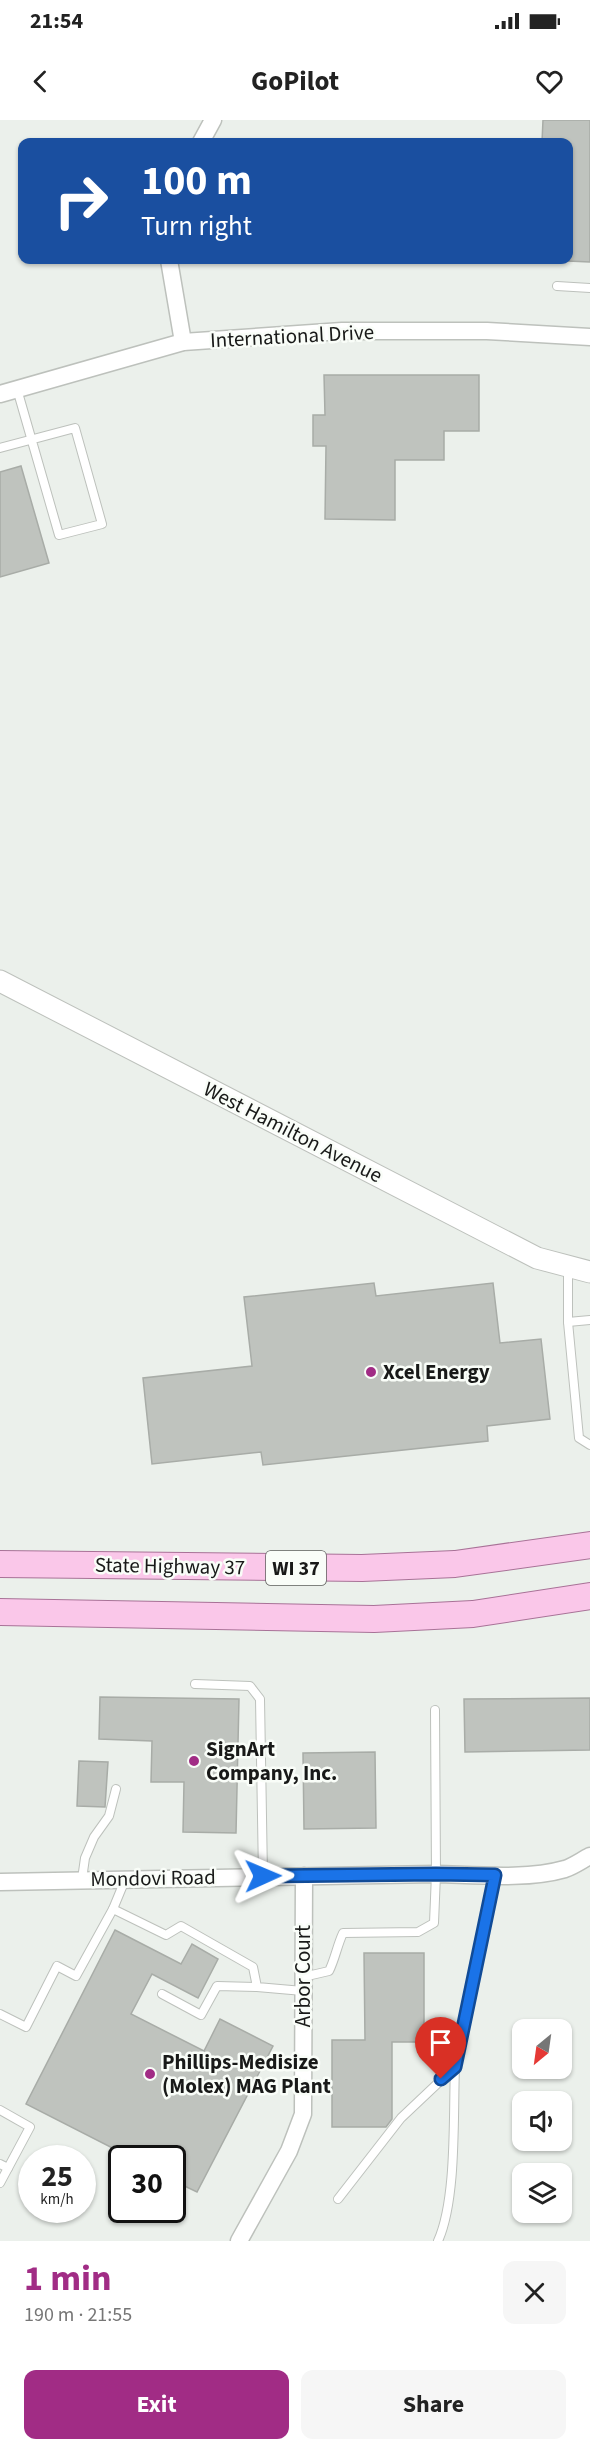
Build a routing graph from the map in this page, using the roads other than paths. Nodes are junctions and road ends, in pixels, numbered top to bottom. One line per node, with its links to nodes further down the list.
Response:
1 (213, 120): 2 (street)
2 (203, 138)
3 (170, 264): 7 (street)
4 (557, 286): 5 (lane)
5 (590, 288)
6 (590, 337): 7 (street, International Drive)
7 (183, 342): 8 (street, International Drive)
8 (17, 389): 9 (street, International Drive); 10 (lane)
9 (0, 394)
10 (31, 440): 10 (lane); 11 (lane)
11 (0, 448)
12 (0, 981): 13 (street, West Hamilton Avenue)
13 (568, 1266): 14 (street, West Hamilton Avenue); 16 (lane)
14 (590, 1272)
15 (590, 1320): 16 (lane)
16 (568, 1322): 17 (lane)
17 (590, 1445)
18 (590, 1545): 19 (main road, State Highway 37 / WI 37)
19 (0, 1564)
20 (590, 1596): 21 (main road)
21 (0, 1612)
22 (195, 1684): 28 (lane)
23 (435, 1710): 26 (lane)
24 (116, 1790): 30 (lane)
25 (590, 1856): 27 (street, Mondovi Road)
26 (436, 1874): 27 (street, Mondovi Road); 29 (street, Mondovi Road); 34 (lane)
27 (495, 1875): 38 (lane)
28 (263, 1876): 29 (street, Mondovi Road); 31 (street, Mondovi Road)
29 (304, 1876): 34 (street, Arbor Court)
30 (82, 1879): 31 (street, Mondovi Road); 32 (street, Mondovi Road)
31 (125, 1879): 33 (lane)
32 (0, 1882)
33 (113, 1909): 35 (lane); 37 (lane)
34 (303, 1984): 35 (lane); 43 (street, Arbor Court)
35 (257, 1987): 36 (lane)
36 (162, 1994)
37 (0, 2014)
38 (455, 2067): 42 (lane); 44 (lane)
39 (0, 2110): 40 (lane)
40 (4, 2166): 41 (lane)
41 (0, 2183)
42 (338, 2199)
43 (239, 2241)
44 (438, 2241)

